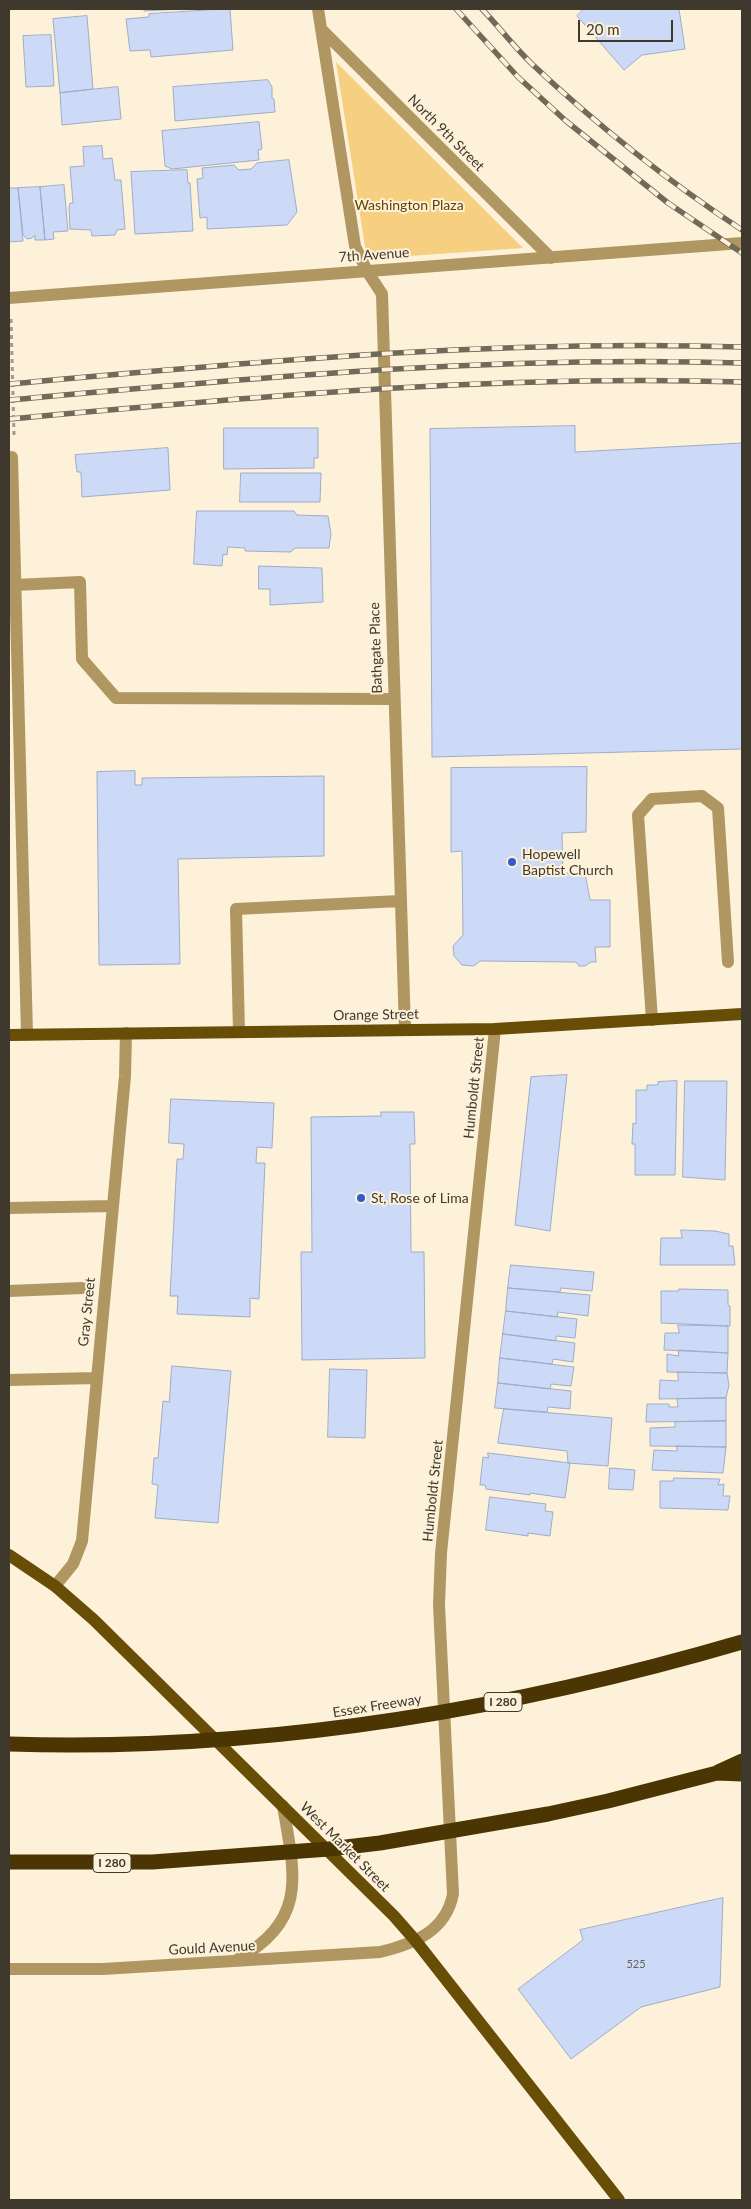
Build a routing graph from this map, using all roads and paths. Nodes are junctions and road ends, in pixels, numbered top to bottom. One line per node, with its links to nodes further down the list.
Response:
1 (318, 9): 2 (street)
2 (321, 29): 4 (street, North 9th Street); 5 (street)
3 (742, 243): 4 (street, 7th Avenue)
4 (551, 258): 5 (street, 7th Avenue)
5 (367, 271): 6 (street, 7th Avenue); 10 (street, Bathgate Place)
6 (9, 298): 7 (path)
7 (14, 435)
8 (12, 457): 9 (street)
9 (16, 585): 10 (street); 19 (street)
10 (393, 698): 11 (street, Bathgate Place)
11 (400, 902): 16 (street, Bathgate Place); 17 (street)
12 (728, 962): 14 (street)
13 (742, 1014): 14 (main road, Orange Street)
14 (652, 1020): 15 (main road, Orange Street)
15 (495, 1029): 16 (main road, Orange Street); 36 (street, Humboldt Street)
16 (404, 1030): 17 (main road, Orange Street)
17 (239, 1032): 18 (main road, Orange Street)
18 (126, 1033): 19 (main road, Orange Street); 21 (street, Gray Street)
19 (27, 1034): 20 (main road, Orange Street)
20 (9, 1035)
21 (113, 1206): 22 (street); 25 (street, Gray Street)
22 (9, 1208)
23 (82, 1288): 24 (street)
24 (9, 1291)
25 (96, 1378): 26 (street); 28 (street, Gray Street)
26 (9, 1380)
27 (9, 1555): 28 (main road, West Market Street)
28 (55, 1586): 34 (main road, West Market Street)
29 (742, 1642): 30 (highway, Essex Freeway / I 280)
30 (9, 1744)
31 (742, 1761): 32 (highway)
32 (717, 1773): 33 (highway, I 280); 35 (highway, I 280)
33 (742, 1774)
34 (283, 1806): 36 (main road, West Market Street); 37 (street)
35 (9, 1862)
36 (415, 1940): 37 (street, Gould Avenue); 39 (main road, West Market Street)
37 (233, 1962): 38 (street, Gould Avenue)
38 (9, 1969)
39 (619, 2200)

